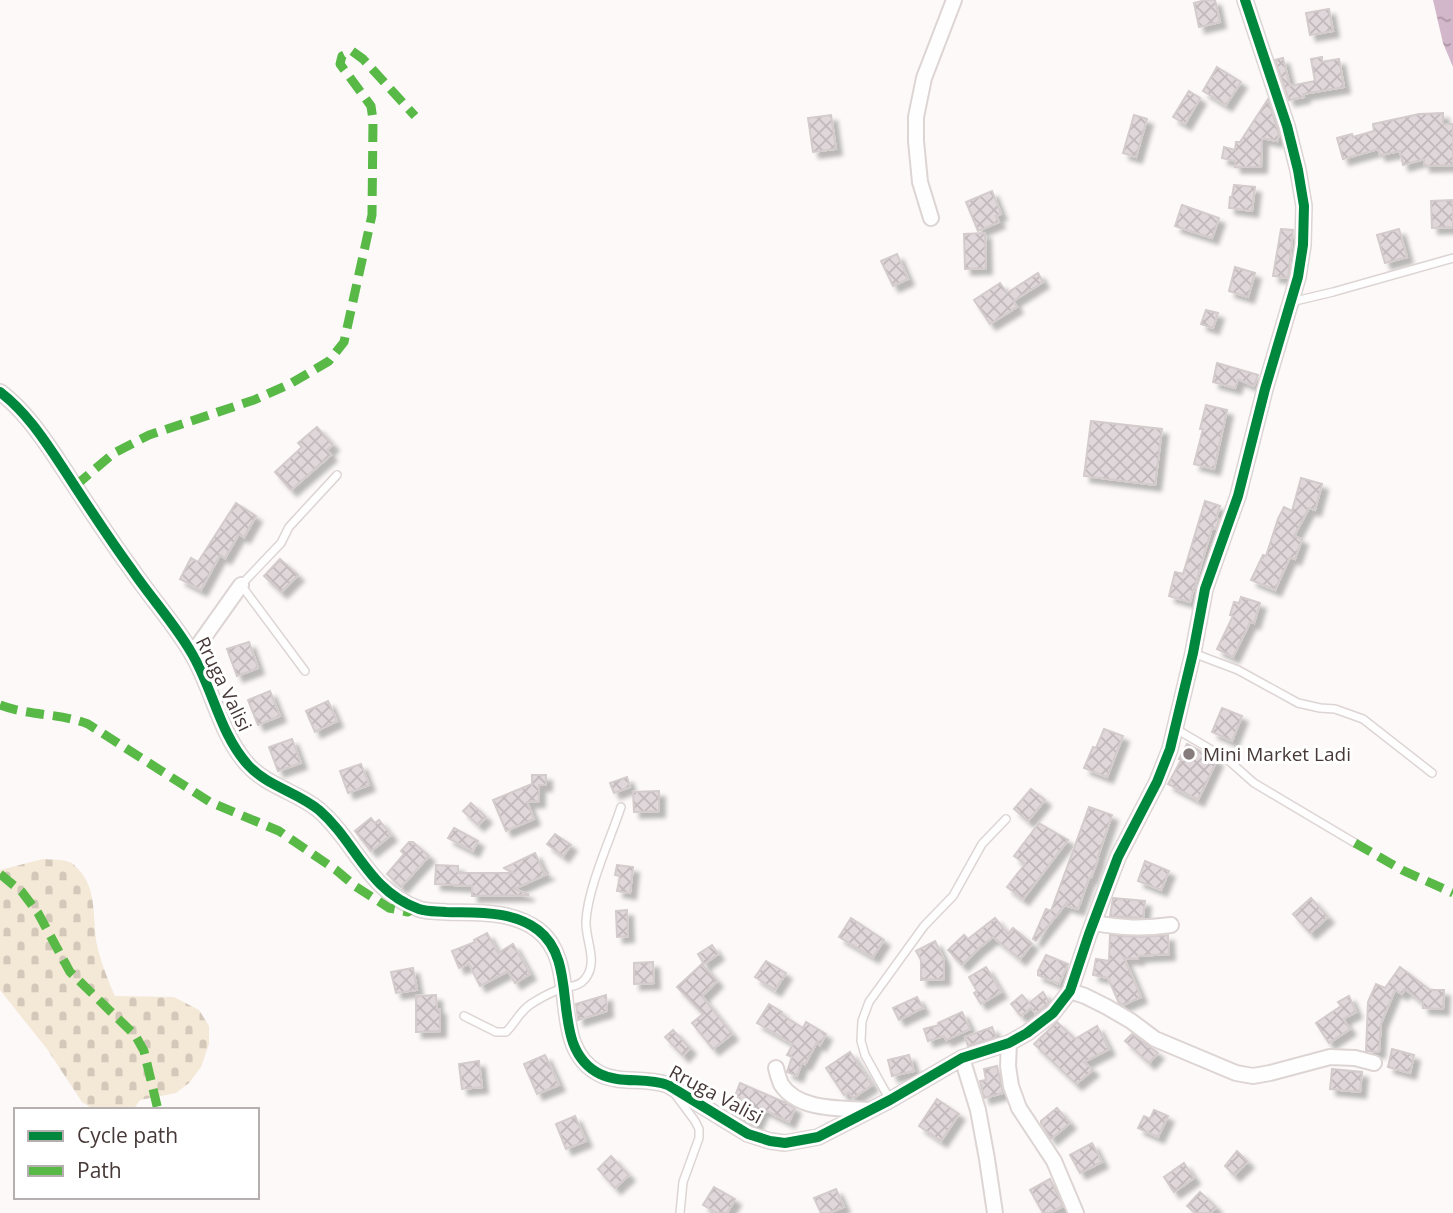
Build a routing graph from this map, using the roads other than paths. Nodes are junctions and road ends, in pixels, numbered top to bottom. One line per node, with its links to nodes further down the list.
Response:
1 (954, 0): 3 (street)
2 (1245, 0): 5 (street)
3 (931, 218)
4 (1453, 258): 5 (lane)
5 (1290, 302): 9 (street)
6 (0, 392): 10 (street, Rruga Valisi)
7 (337, 475): 8 (lane)
8 (241, 585): 10 (street); 11 (lane)
9 (1193, 653): 12 (street); 13 (lane)
10 (192, 654): 19 (street, Rruga Valisi)
11 (305, 671)
12 (1176, 729): 16 (lane); 17 (street)
13 (1432, 773)
14 (621, 807): 19 (lane)
15 (1006, 819): 27 (lane)
16 (1355, 843)
17 (1094, 923): 18 (street); 20 (street)
18 (1171, 925)
19 (563, 988): 21 (lane); 26 (street, Rruga Valisi)
20 (1070, 991): 22 (street, Rruga Valisi); 24 (street)
21 (464, 1016)
22 (1009, 1043): 23 (street, Rruga Valisi); 31 (street)
23 (962, 1058): 27 (street, Rruga Valisi); 30 (street)
24 (1374, 1063)
25 (776, 1068): 28 (street)
26 (668, 1086): 28 (street, Rruga Valisi); 29 (lane)
27 (890, 1100): 28 (street, Rruga Valisi)
28 (869, 1111)
29 (680, 1213)
30 (995, 1213)
31 (1076, 1213)

